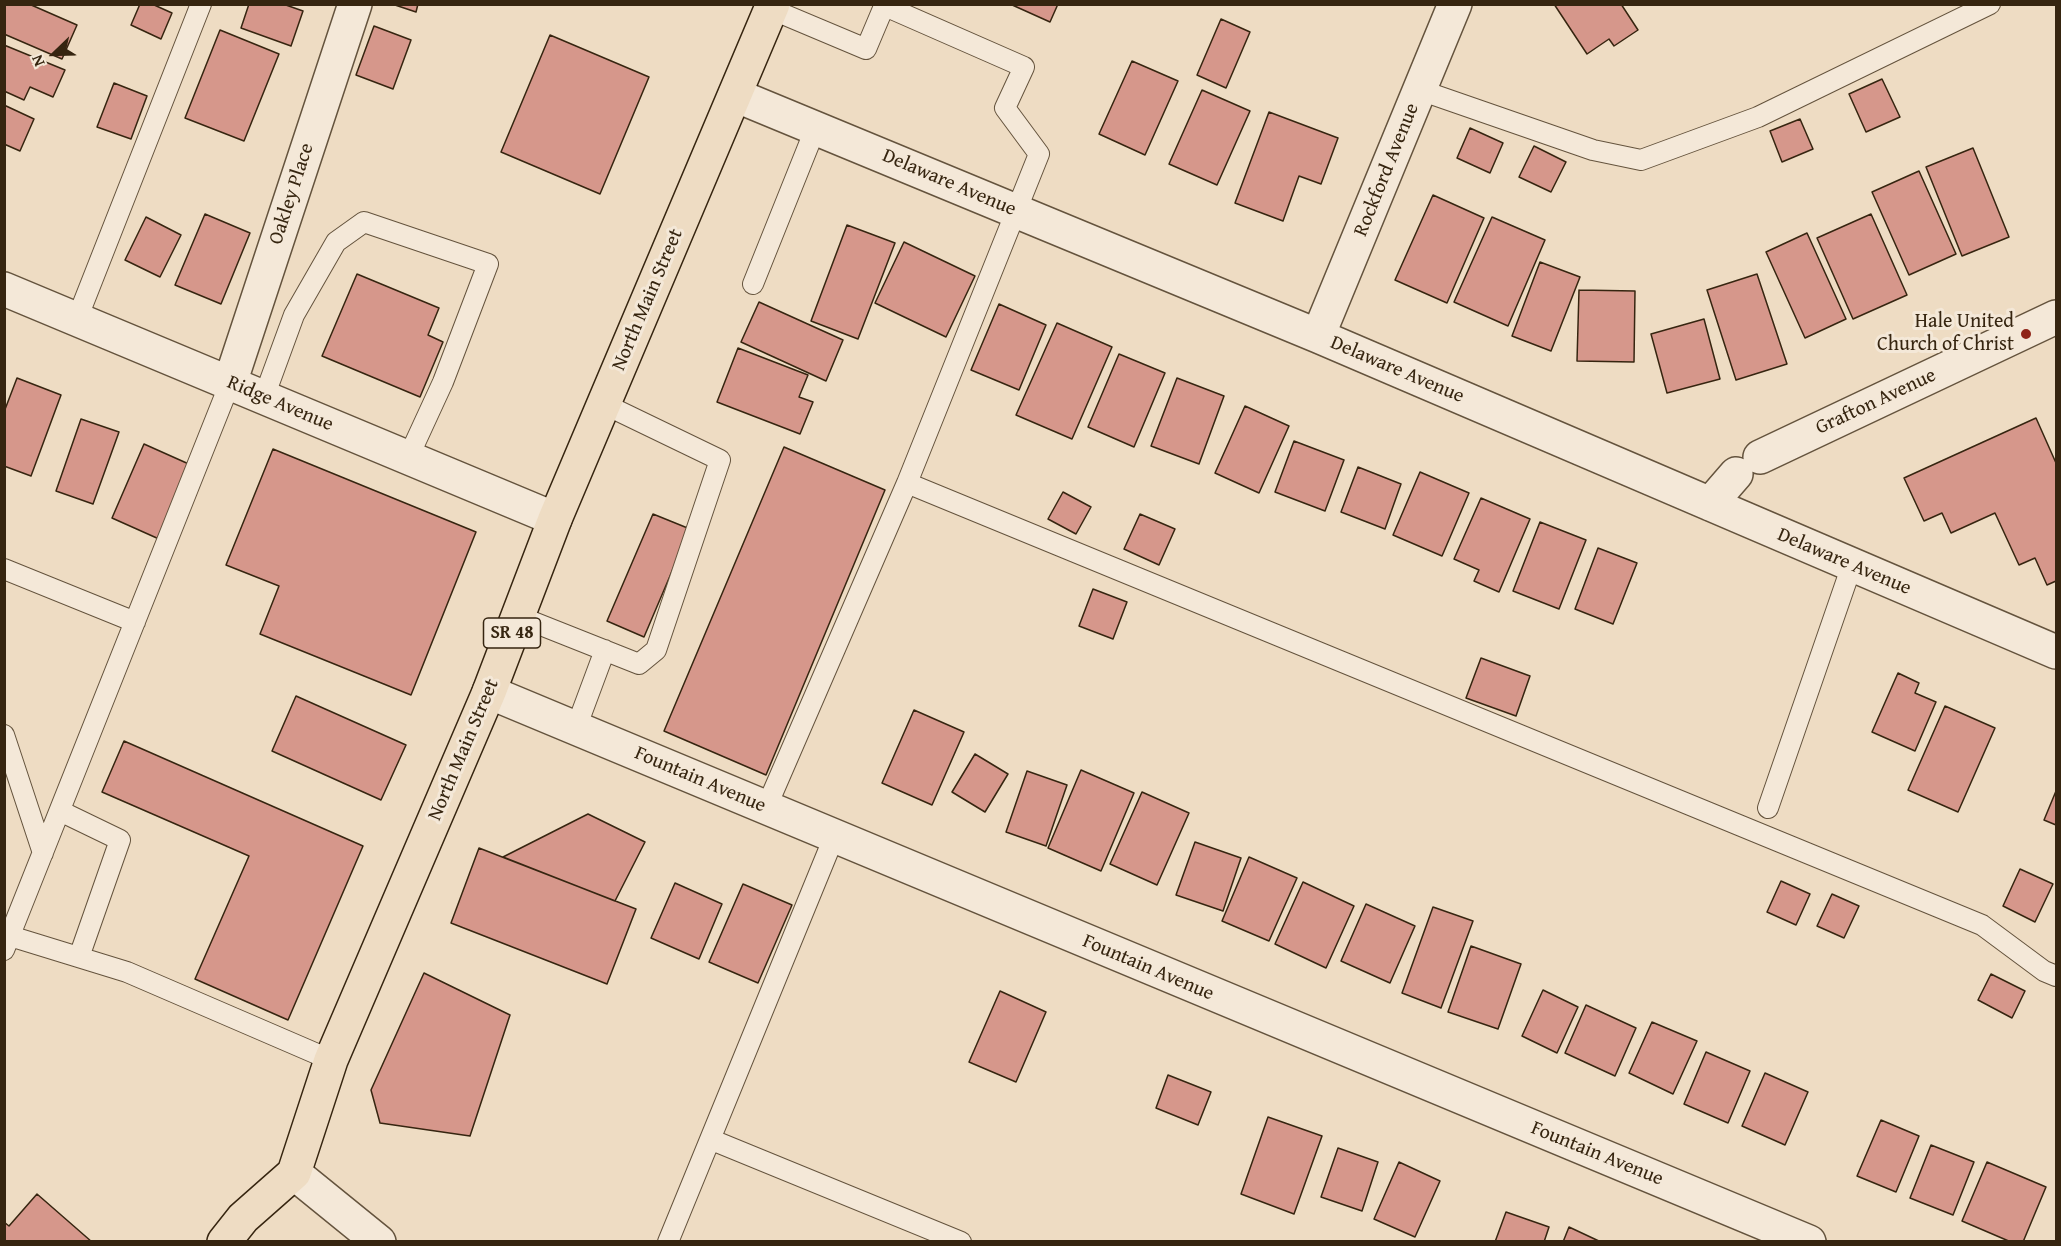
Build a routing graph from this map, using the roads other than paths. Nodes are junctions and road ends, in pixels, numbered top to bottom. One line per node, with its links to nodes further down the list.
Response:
1 (201, 4): 14 (lane)
2 (355, 4): 16 (street, Oakley Place)
3 (1455, 4): 7 (street, Rockford Avenue)
4 (1990, 4): 7 (lane)
5 (885, 5): 6 (lane); 10 (lane)
6 (772, 7): 8 (main road, North Main Street / SR 48)
7 (1420, 90): 15 (street, Rockford Avenue)
8 (735, 95): 9 (street, Delaware Avenue); 18 (main road, North Main Street / SR 48)
9 (816, 127): 10 (street, Delaware Avenue); 11 (lane)
10 (1015, 211): 15 (street, Delaware Avenue); 20 (lane)
11 (753, 284)
12 (4, 289): 14 (street, Ridge Avenue)
13 (2056, 317): 21 (street, Grafton Avenue)
14 (77, 319): 16 (street, Ridge Avenue)
15 (1318, 336): 21 (street, Delaware Avenue)
16 (230, 383): 17 (street, Ridge Avenue); 26 (lane)
17 (264, 397): 19 (street, Ridge Avenue); 19 (lane)
18 (604, 404): 22 (main road, North Main Street / SR 48); 27 (lane)
19 (408, 458): 22 (street, Ridge Avenue)
20 (907, 483): 32 (lane); 39 (lane)
21 (1710, 504): 23 (street, Delaware Avenue)
22 (555, 519): 25 (main road, North Main Street / SR 48)
23 (1852, 565): 28 (street, Delaware Avenue); 33 (lane)
24 (4, 569): 26 (lane)
25 (518, 616): 27 (lane); 29 (main road, North Main Street / SR 48)
26 (135, 622): 34 (lane)
27 (604, 650): 30 (lane)
28 (2056, 652)
29 (489, 692): 30 (street, Fountain Avenue); 40 (main road, North Main Street / SR 48)
30 (576, 728): 32 (street, Fountain Avenue)
31 (4, 735): 36 (lane)
32 (766, 808): 35 (street, Fountain Avenue)
33 (1768, 808)
34 (60, 811): 36 (lane); 38 (lane)
35 (834, 837): 41 (lane); 47 (street, Fountain Avenue)
36 (43, 853): 37 (lane)
37 (7, 943): 38 (lane)
38 (79, 957): 40 (lane)
39 (2056, 976)
40 (331, 1060): 42 (main road, North Main Street / SR 48)
41 (712, 1140): 45 (lane); 46 (lane)
42 (294, 1173): 43 (main road); 44 (street)
43 (224, 1242)
44 (379, 1242)
45 (668, 1242)
46 (961, 1242)
47 (1809, 1242)

